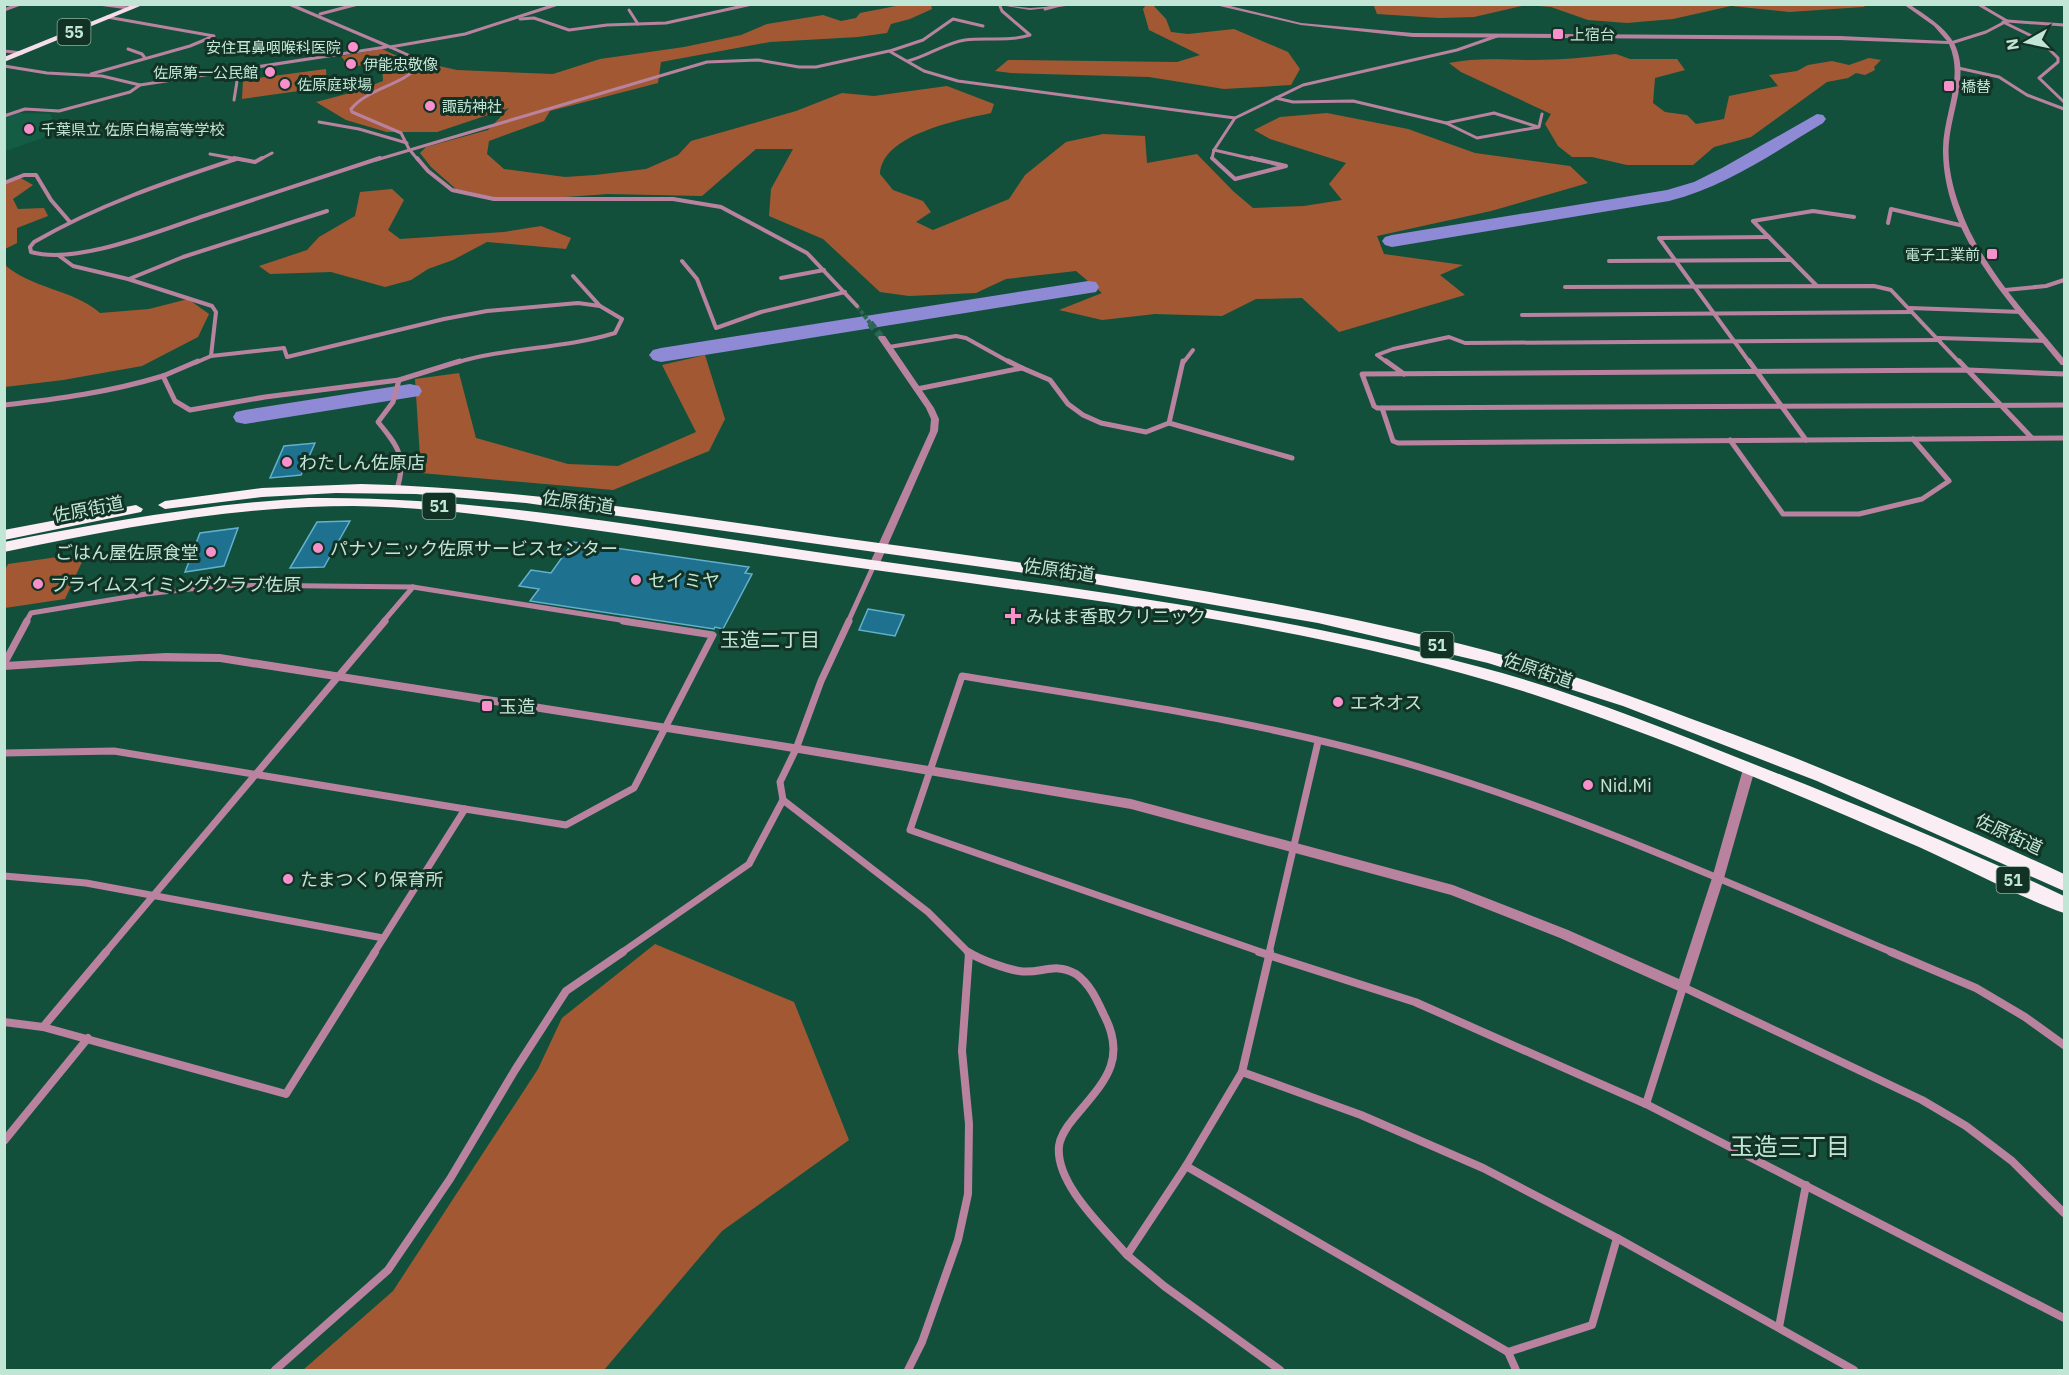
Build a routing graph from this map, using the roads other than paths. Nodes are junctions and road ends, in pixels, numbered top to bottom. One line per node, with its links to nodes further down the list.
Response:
1 (20, 4): 16 (street)
2 (99, 4): 14 (street)
3 (142, 4): 14 (main road, 55)
4 (289, 4): 18 (street)
5 (358, 4): 18 (street)
6 (558, 4): 20 (street)
7 (752, 4): 22 (street)
8 (1064, 4): 15 (street)
9 (1082, 4): 15 (street)
10 (1213, 4): 25 (street)
11 (1905, 4): 26 (street)
12 (1978, 4): 21 (street)
13 (998, 5): 15 (street); 34 (street)
14 (131, 6): 19 (main road, 55)
15 (1045, 9)
16 (4, 10)
17 (628, 10): 22 (street)
18 (319, 15): 27 (street)
19 (107, 17): 31 (main road, 55); 32 (street)
20 (517, 19): 22 (street); 27 (street)
21 (2005, 21): 23 (street); 26 (street); 42 (street)
22 (638, 24)
23 (2064, 25)
24 (983, 26): 30 (street)
25 (1497, 36): 26 (street); 40 (street)
26 (1951, 43): 36 (street)
27 (388, 47): 37 (street); 50 (street)
28 (128, 49): 32 (street)
29 (4, 51): 31 (street)
30 (889, 51): 34 (street); 51 (street)
31 (23, 53): 33 (main road, 55)
32 (145, 58): 38 (street)
33 (4, 60)
34 (908, 61): 46 (street)
35 (4, 66): 38 (street)
36 (1958, 68): 43 (street); 61 (street)
37 (239, 69): 39 (street); 41 (street)
38 (91, 74): 39 (street)
39 (140, 85): 45 (street)
40 (1276, 98): 46 (street); 48 (street)
41 (234, 100)
42 (2064, 102)
43 (2064, 109)
44 (1542, 114): 49 (street)
45 (4, 116)
46 (1235, 118): 52 (street)
47 (319, 122): 50 (street)
48 (1446, 123): 49 (street); 49 (street)
49 (1539, 127)
50 (407, 143): 51 (street)
51 (409, 149): 63 (street); 68 (street)
52 (1214, 150): 52 (street)
53 (272, 153): 55 (street)
54 (210, 154): 55 (street)
55 (236, 159): 59 (street)
56 (4, 183): 59 (street)
57 (327, 211): 71 (street)
58 (1854, 217): 62 (street)
59 (70, 222): 63 (street)
60 (1888, 223): 61 (street)
61 (1964, 226): 76 (street)
62 (1768, 237): 64 (street); 67 (street)
63 (58, 255): 71 (street)
64 (1791, 260): 67 (street); 74 (street)
65 (682, 261): 77 (street)
66 (1609, 261): 67 (street)
67 (1676, 261): 73 (street)
68 (824, 270): 70 (street); 77 (street)
69 (573, 276): 78 (street)
70 (781, 278)
71 (128, 279): 90 (street)
72 (2064, 280): 76 (street)
73 (1694, 286): 74 (street); 75 (street); 82 (street)
74 (1817, 286): 80 (street)
75 (1565, 287)
76 (2005, 290): 81 (street)
77 (845, 292): 79 (street)
78 (600, 306): 90 (street); 98 (street)
79 (857, 306)
80 (1911, 310): 81 (street); 82 (street); 85 (street)
81 (2022, 312): 86 (street)
82 (1714, 314): 83 (street); 87 (street)
83 (1522, 315)
84 (882, 338): 88 (street)
85 (1939, 339): 86 (street); 87 (street); 93 (street)
86 (2046, 341): 91 (street)
87 (1736, 342): 94 (street); 95 (street)
88 (889, 347): 92 (street); 99 (street)
89 (1193, 351): 105 (street)
90 (211, 356): 97 (street)
91 (2064, 363)
92 (1022, 368): 99 (street); 105 (street)
93 (1968, 370): 94 (street); 96 (street); 100 (street)
94 (1756, 372): 95 (street); 103 (street)
95 (1404, 374): 104 (street)
96 (2064, 374)
97 (163, 376): 98 (street); 101 (street)
98 (399, 383): 112 (street)
99 (918, 389): 115 (street)
100 (2000, 404): 102 (street); 103 (street); 106 (street)
101 (4, 405)
102 (2064, 405)
103 (1781, 406): 104 (street); 110 (street)
104 (1382, 408): 109 (street)
105 (1169, 423): 111 (street)
106 (2031, 437): 107 (street); 108 (street)
107 (2064, 438)
108 (1913, 439): 109 (street); 110 (street)
109 (1730, 440): 110 (street)
110 (1806, 440)
111 (1292, 458)
112 (397, 489): 113 (highway, 佐原街道 / 51); 115 (highway, 佐原街道 / 51)
113 (4, 535)
114 (4, 547): 116 (highway, 佐原街道 / 51)
115 (882, 548): 116 (street); 129 (highway, 佐原街道 / 51)
116 (874, 565): 122 (street); 124 (highway, 佐原街道 / 51)
117 (413, 587): 118 (street); 119 (street); 120 (street)
118 (4, 665): 119 (street)
119 (337, 676): 120 (street); 126 (street)
120 (666, 728): 122 (street); 128 (street)
121 (1318, 742): 125 (street); 130 (street); 132 (street)
122 (796, 749): 125 (street); 127 (street)
123 (4, 753): 126 (street)
124 (1749, 769): 129 (highway, 佐原街道 / 51); 132 (street)
125 (929, 770): 130 (street); 138 (street)
126 (256, 775): 128 (street); 134 (street)
127 (783, 800): 137 (street); 155 (street)
128 (465, 809): 136 (street)
129 (1964, 846): 133 (highway, 佐原街道 / 51); 135 (highway, 佐原街道 / 51)
130 (1294, 848): 138 (street); 139 (street)
131 (4, 876): 134 (street)
132 (1718, 878): 139 (street); 143 (street)
133 (2064, 883)
134 (154, 895): 136 (street); 141 (street)
135 (2064, 905)
136 (383, 938): 142 (street)
137 (969, 953): 151 (street); 156 (street)
138 (1269, 955): 144 (street); 145 (street)
139 (1683, 987): 145 (street); 149 (street)
140 (4, 1022): 141 (street)
141 (44, 1027): 142 (street)
142 (88, 1038): 146 (street)
143 (2064, 1045)
144 (1242, 1072): 147 (street); 150 (street)
145 (1646, 1104): 148 (street)
146 (4, 1141)
147 (1186, 1166): 151 (street); 154 (street)
148 (1806, 1185): 152 (street); 153 (street)
149 (2064, 1213)
150 (1617, 1238): 153 (street); 154 (street)
151 (1127, 1255): 157 (street)
152 (2064, 1318)
153 (1779, 1327): 159 (street)
154 (1508, 1352): 158 (street)
155 (275, 1371)
156 (908, 1371)
157 (1280, 1371)
158 (1516, 1371)
159 (1854, 1371)

